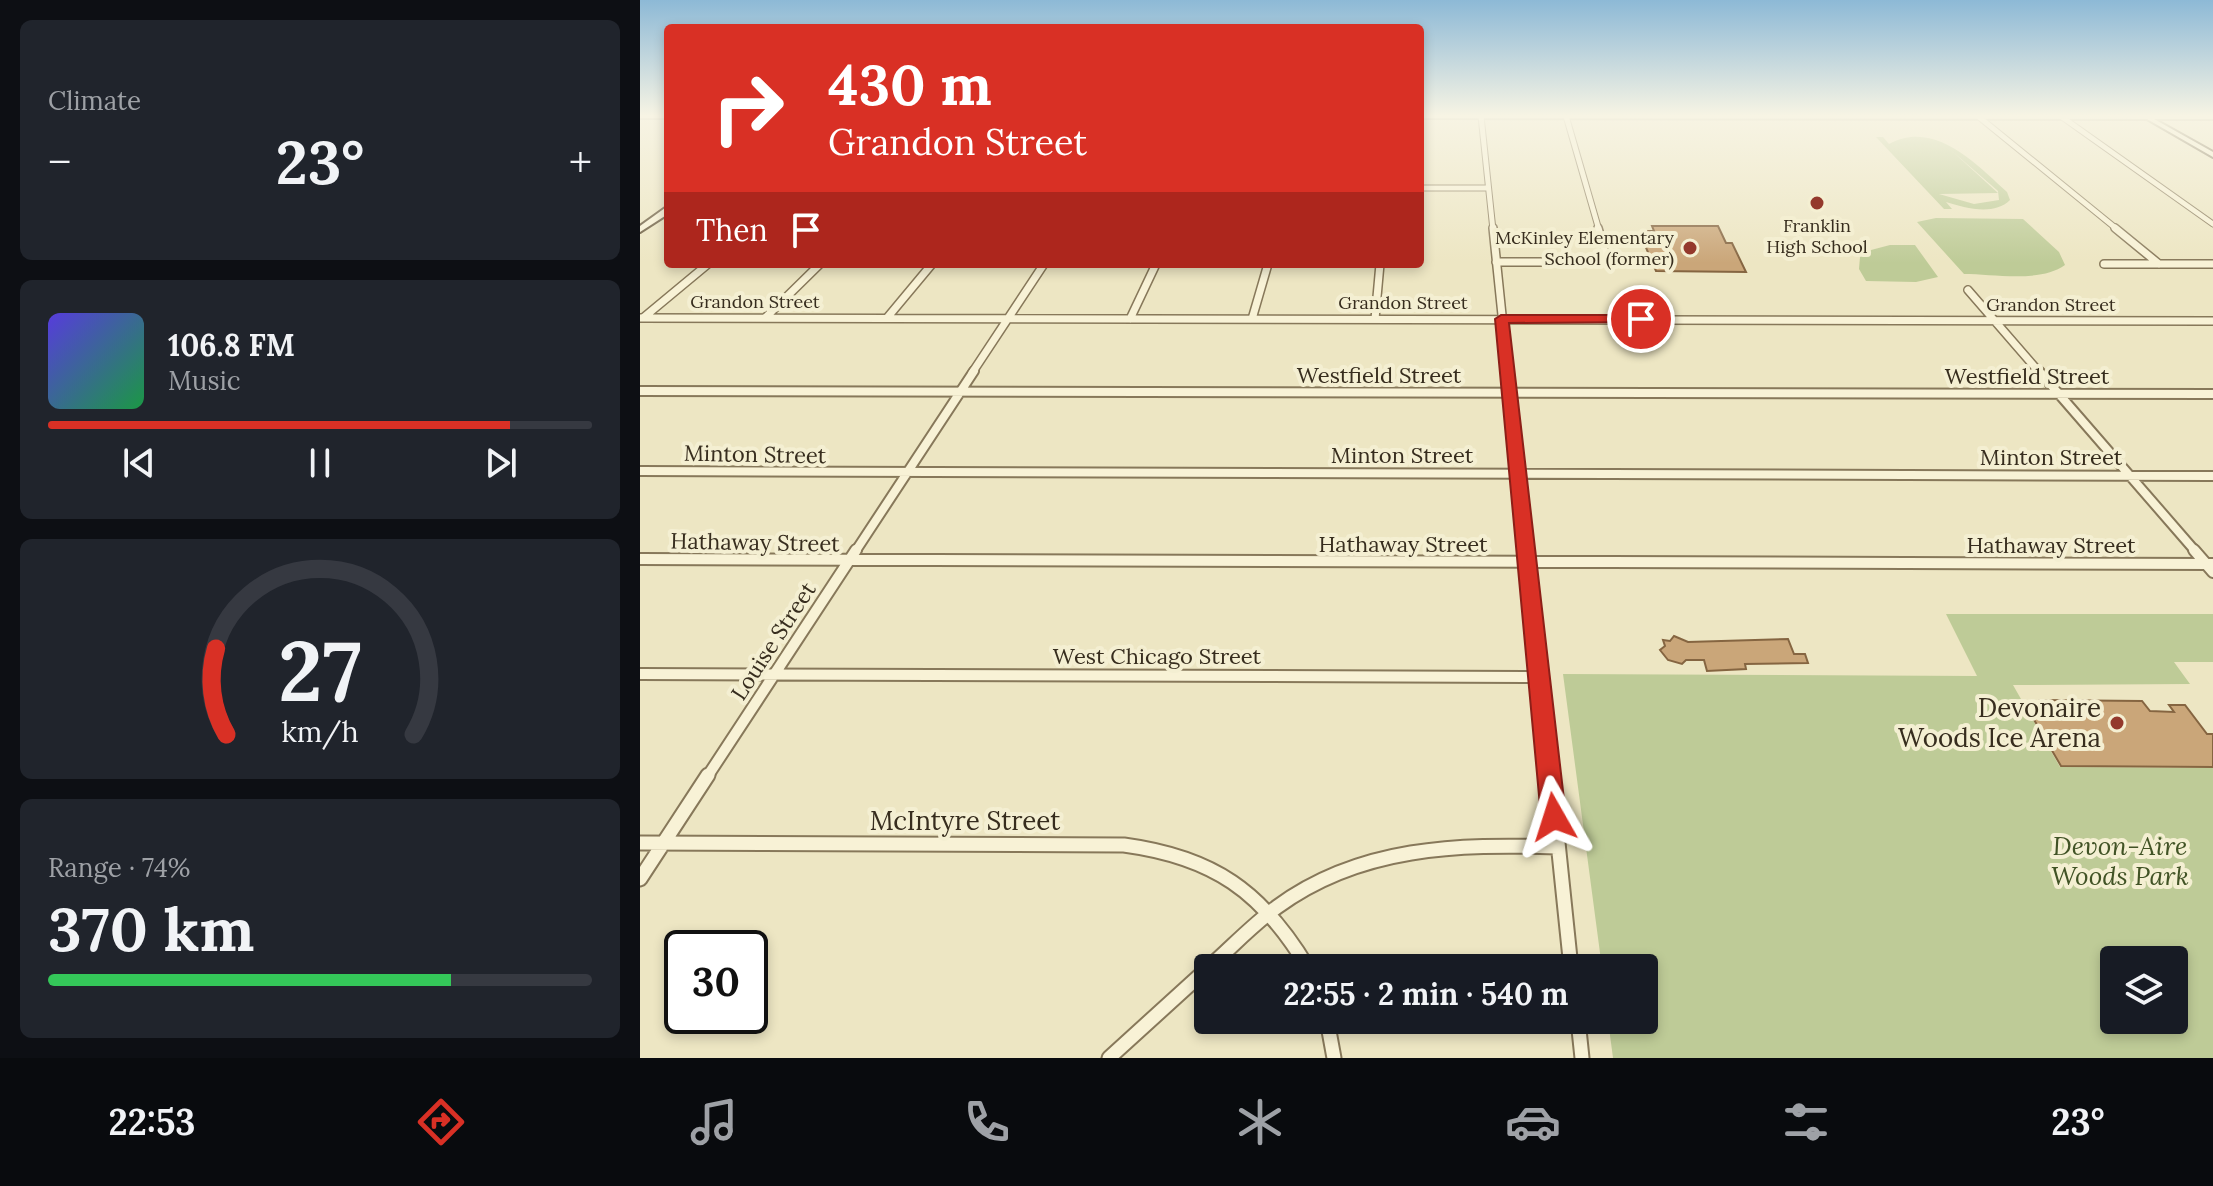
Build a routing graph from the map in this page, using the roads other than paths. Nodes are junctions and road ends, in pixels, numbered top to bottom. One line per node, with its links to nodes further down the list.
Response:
1 (1486, 164): 6 (street)
2 (1580, 164): 10 (street)
3 (2037, 164): 12 (street)
4 (2129, 164): 8 (street)
5 (1424, 188): 6 (street)
6 (1488, 188): 10 (street)
7 (664, 213): 9 (street)
8 (2213, 224)
9 (640, 230)
10 (1496, 262): 29 (street)
11 (2104, 264): 12 (street)
12 (2159, 264): 13 (street)
13 (2213, 264)
14 (703, 268): 22 (street)
15 (816, 268): 23 (street)
16 (929, 268): 24 (street)
17 (1041, 268): 25 (street, Louise Street)
18 (1154, 268): 26 (street)
19 (1267, 268): 27 (street)
20 (1380, 268): 28 (street)
21 (1968, 290): 30 (street)
22 (641, 318): 23 (street, Grandon Street)
23 (765, 318): 24 (street, Grandon Street)
24 (887, 318): 25 (street, Grandon Street)
25 (1008, 319): 26 (street, Grandon Street); 33 (street, Louise Street)
26 (1130, 319): 27 (street, Grandon Street)
27 (1252, 319): 28 (street, Grandon Street)
28 (1375, 319): 29 (street, Grandon Street)
29 (1501, 319): 30 (street, Grandon Street); 34 (street)
30 (1995, 321): 31 (street, Grandon Street); 36 (street)
31 (2213, 321)
32 (640, 391): 33 (street, Westfield Street)
33 (959, 392): 34 (street, Westfield Street); 39 (street, Louise Street)
34 (1509, 393): 36 (street, Westfield Street); 38 (street)
35 (2213, 394): 36 (street, Westfield Street)
36 (2059, 395): 40 (street)
37 (640, 471): 39 (street, Minton Street)
38 (1518, 473): 39 (street, Minton Street); 40 (street, Minton Street); 43 (street)
39 (905, 474): 44 (street, Louise Street)
40 (2129, 476): 41 (street, Minton Street); 45 (street)
41 (2213, 476)
42 (640, 559): 44 (street, Hathaway Street)
43 (1527, 560): 44 (street, Hathaway Street); 45 (street, Hathaway Street); 48 (street)
44 (849, 561): 47 (street, Louise Street)
45 (2211, 567)
46 (640, 674): 47 (street, West Chicago Street)
47 (775, 675): 48 (street, West Chicago Street); 50 (street, Louise Street)
48 (1539, 677): 51 (street)
49 (640, 843): 50 (street, McIntyre Street)
50 (664, 843): 52 (street, Louise Street); 53 (street, McIntyre Street)
51 (1557, 847): 53 (street); 56 (street)
52 (640, 879)
53 (1270, 913): 54 (street); 55 (street, McIntyre Street)
54 (1224, 954)
55 (1300, 954)
56 (1569, 954)
57 (1194, 981): 60 (street)
58 (1330, 1034): 61 (street)
59 (1579, 1034): 62 (street)
60 (1109, 1058)
61 (1334, 1058)
62 (1582, 1058)

